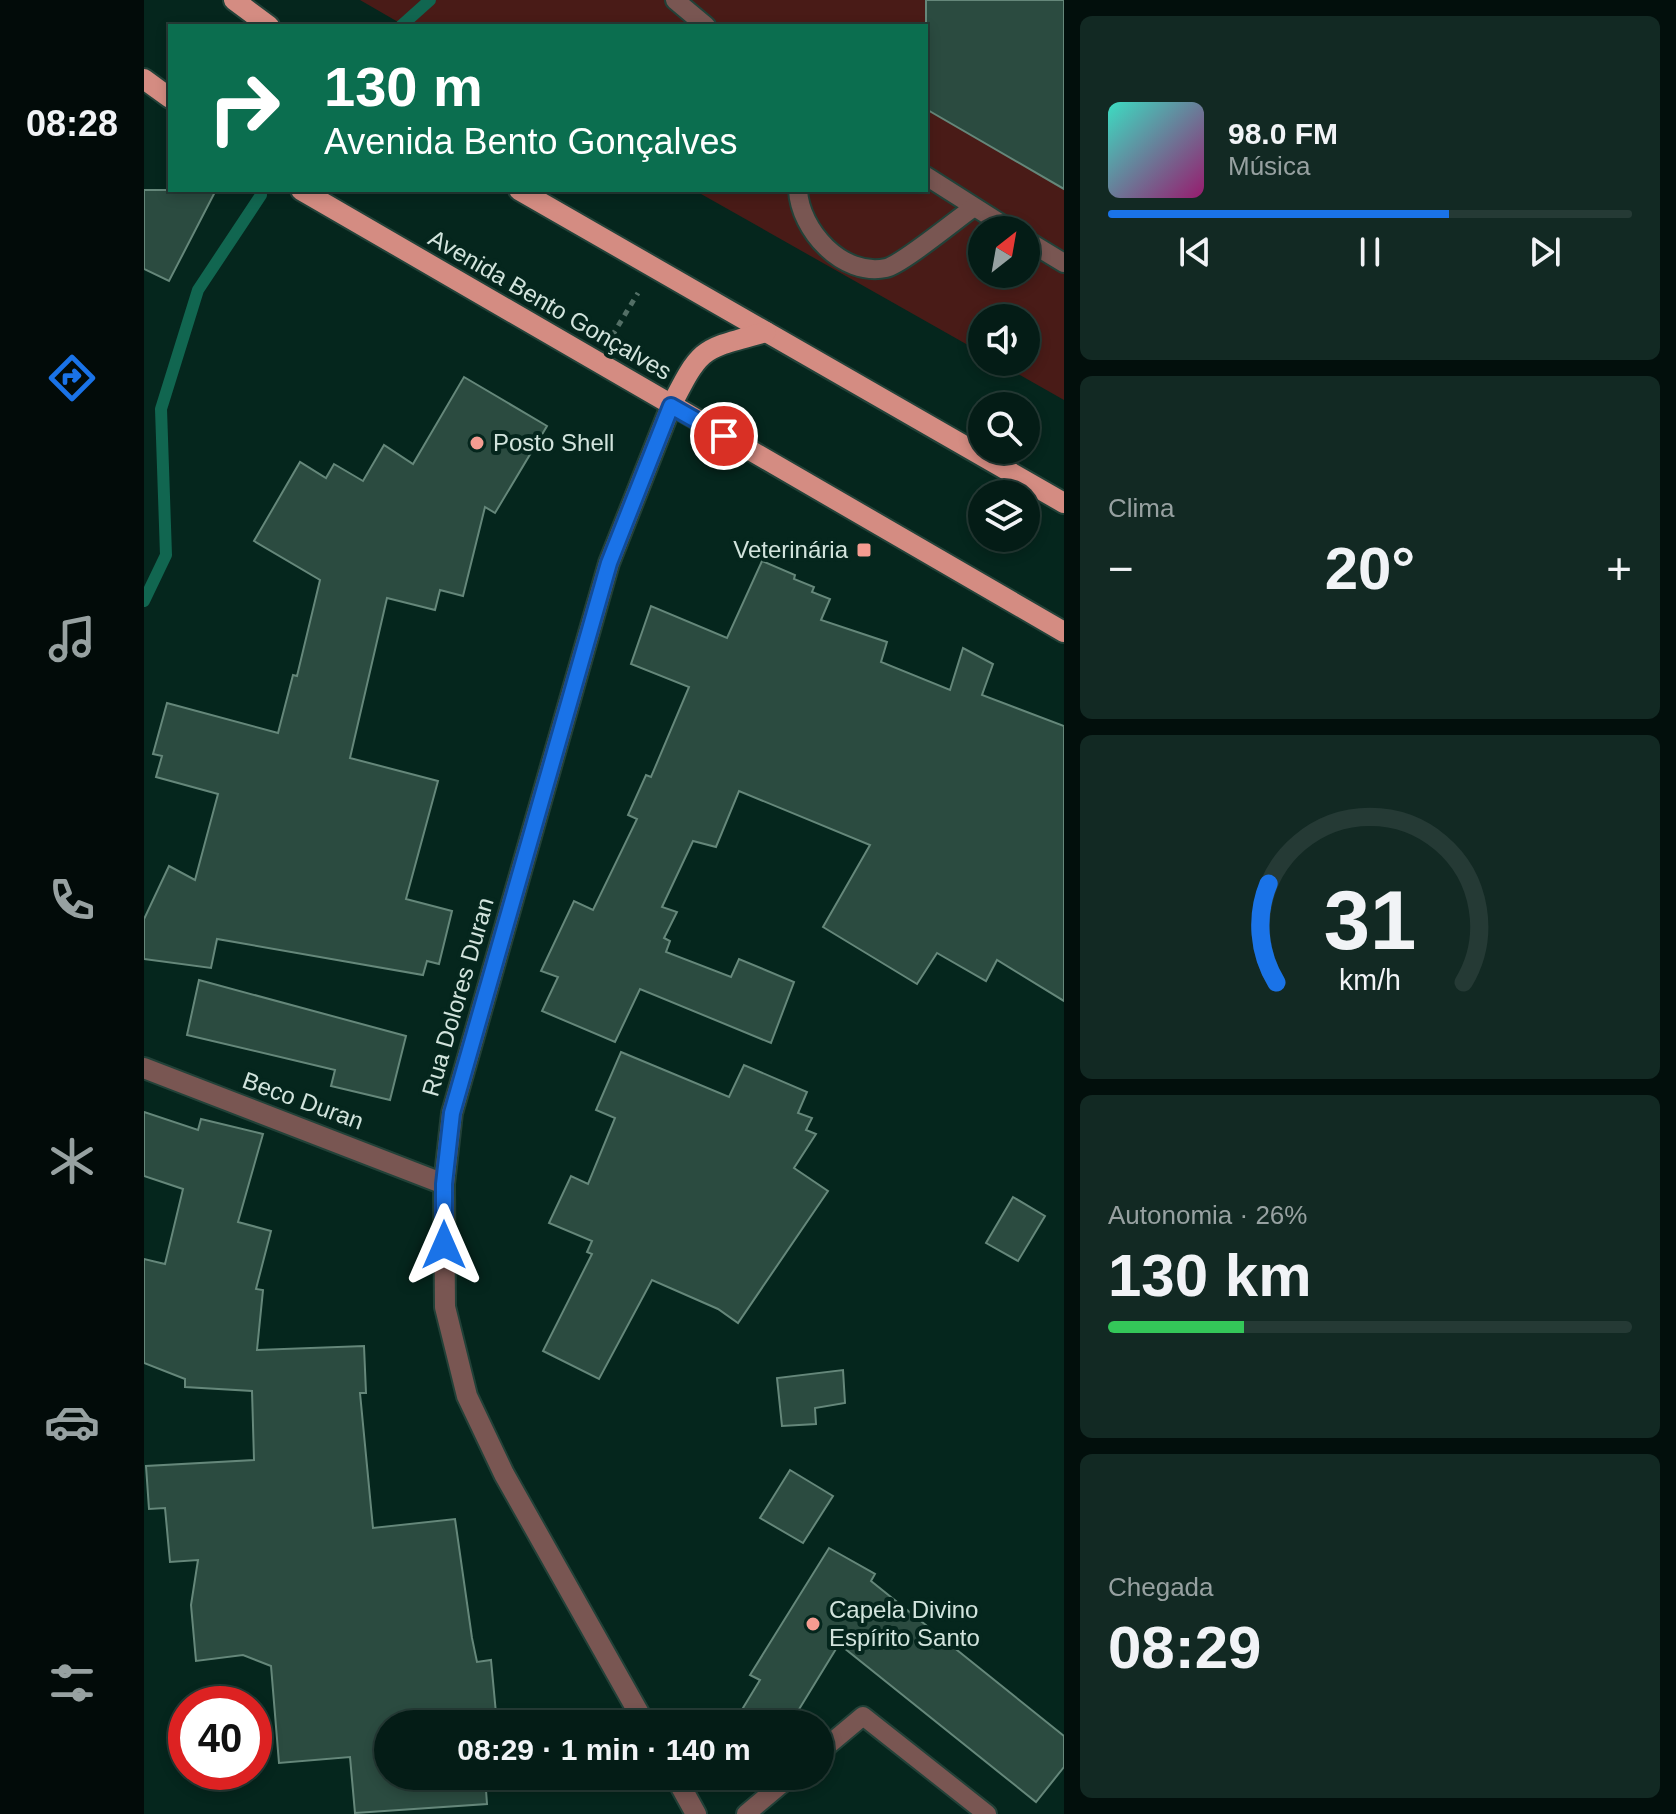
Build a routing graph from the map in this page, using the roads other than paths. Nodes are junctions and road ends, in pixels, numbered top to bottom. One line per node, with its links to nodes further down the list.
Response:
1 (234, 0): 3 (main road)
2 (675, 0): 4 (lane)
3 (266, 24)
4 (704, 24)
5 (144, 79): 6 (main road)
6 (168, 97)
7 (928, 177): 11 (lane)
8 (304, 192): 16 (main road, Avenida Bento Gonçalves)
9 (522, 192): 15 (main road)
10 (798, 192): 11 (lane)
11 (974, 207): 12 (lane)
12 (988, 216)
13 (1040, 248): 14 (lane)
14 (1064, 263)
15 (766, 332): 16 (main road); 17 (main road)
16 (671, 406): 18 (main road, Avenida Bento Gonçalves); 20 (street, Rua Dolores Duran)
17 (1064, 503)
18 (1064, 632)
19 (144, 1068): 20 (street, Beco Duran)
20 (444, 1184): 21 (street, Rua Dolores Duran)
21 (637, 1710)
22 (834, 1740): 27 (lane)
23 (683, 1790): 25 (street)
24 (774, 1790): 26 (lane)
25 (696, 1814)
26 (746, 1814)
27 (987, 1814)

